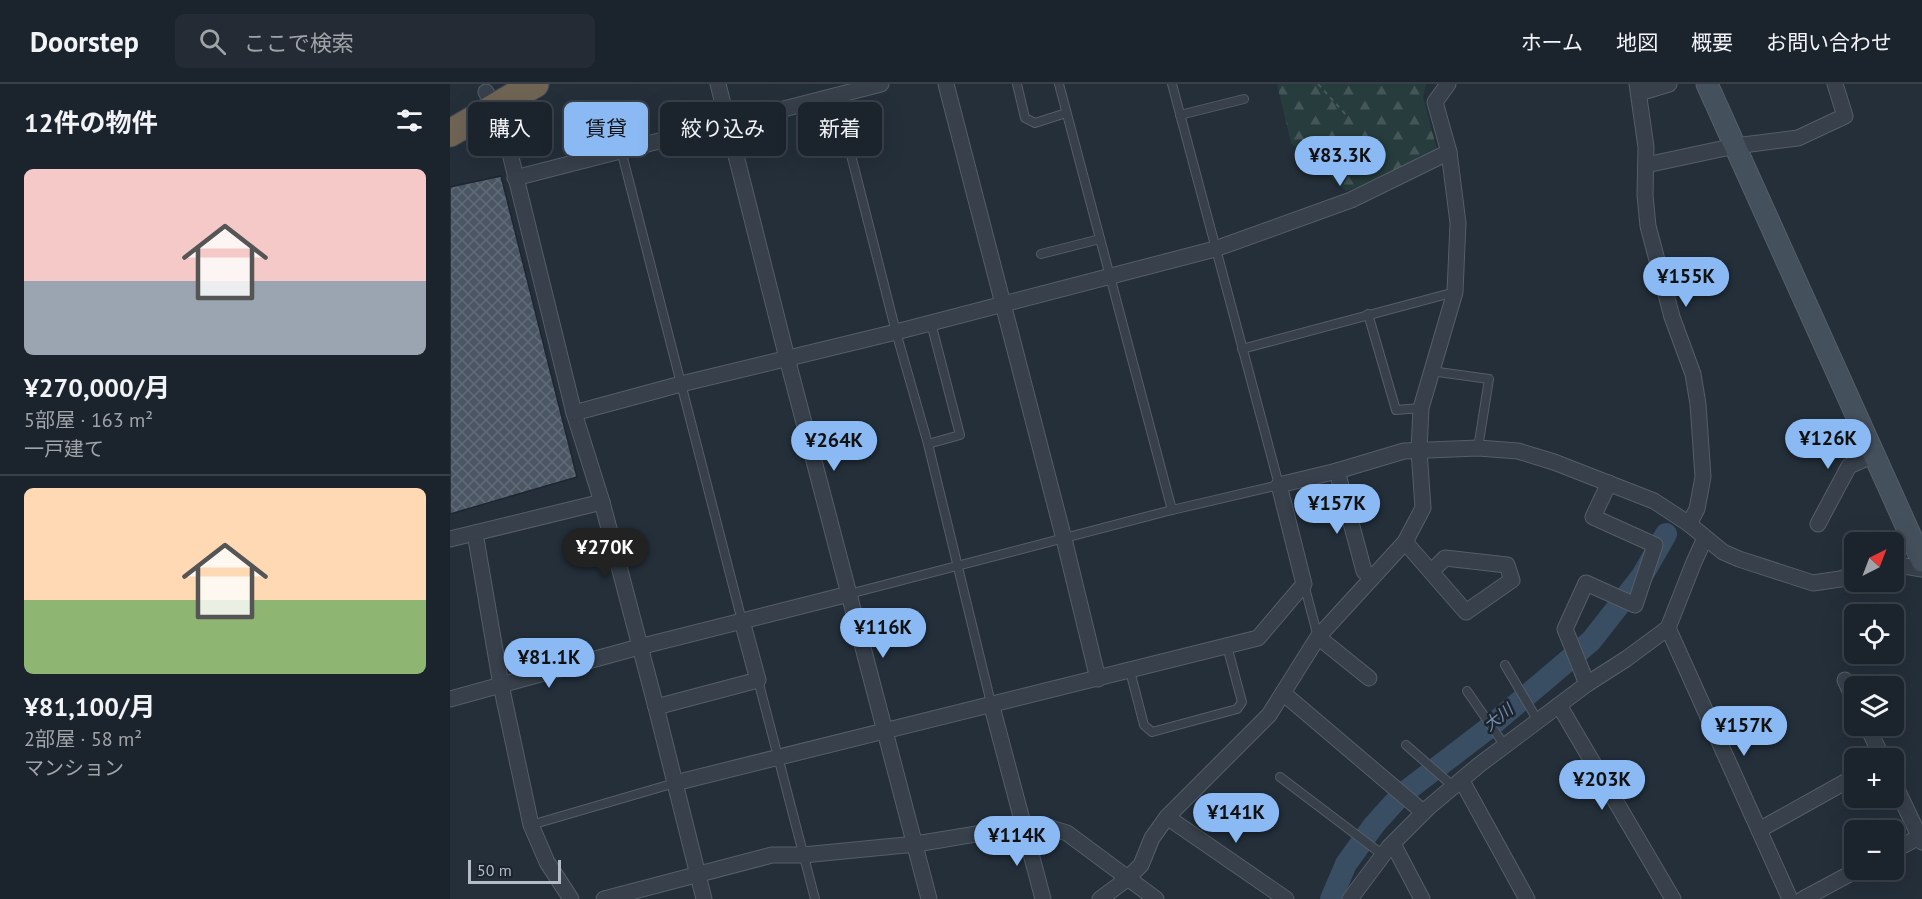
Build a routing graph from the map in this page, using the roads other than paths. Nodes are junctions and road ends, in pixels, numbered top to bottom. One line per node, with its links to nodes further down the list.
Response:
1 (535, 84): 13 (highway)
2 (718, 84): 16 (street)
3 (881, 84): 14 (street)
4 (946, 84): 34 (street)
5 (1017, 84): 19 (lane)
6 (1059, 84): 19 (lane)
7 (1172, 84): 20 (lane)
8 (1448, 84): 23 (street)
9 (1669, 84): 12 (street)
10 (1707, 84): 22 (street)
11 (1835, 84): 22 (street)
12 (1638, 89): 27 (street)
13 (494, 94): 18 (highway); 21 (highway); 28 (street)
14 (836, 96): 17 (street); 37 (lane)
15 (1244, 99): 20 (lane)
16 (723, 102)
17 (786, 108)
18 (450, 111)
19 (1066, 113): 29 (lane)
20 (1180, 115): 30 (lane)
21 (450, 133)
22 (1735, 146): 27 (street); 47 (street)
23 (1449, 152): 30 (street); 33 (street)
24 (598, 156): 28 (street)
25 (623, 156): 41 (lane)
26 (736, 156): 39 (street)
27 (1646, 165): 53 (street)
28 (515, 178): 43 (street)
29 (1100, 239): 31 (lane); 32 (lane)
30 (1215, 249): 32 (street); 38 (lane)
31 (1041, 254)
32 (1108, 276): 34 (street); 52 (lane)
33 (1455, 292): 35 (lane); 40 (street)
34 (1002, 304): 36 (street); 58 (street)
35 (1368, 314): 38 (lane); 42 (lane)
36 (931, 323): 37 (street); 44 (lane)
37 (896, 332): 39 (street); 44 (lane)
38 (1242, 349): 50 (lane)
39 (787, 358): 41 (street); 68 (street)
40 (1431, 371): 42 (street); 45 (lane)
41 (681, 384): 43 (street); 69 (lane)
42 (1421, 408): 46 (street)
43 (574, 413): 51 (street)
44 (928, 444): 61 (lane)
45 (1478, 448): 46 (street); 49 (street)
46 (1419, 450): 48 (street); 59 (street)
47 (1874, 455): 54 (street); 60 (street)
48 (1337, 471): 50 (street); 65 (street)
49 (1609, 483): 53 (street); 79 (street)
50 (1279, 485): 52 (lane); 67 (street)
51 (602, 502): 55 (street); 73 (street)
52 (1172, 510): 58 (lane)
53 (1689, 524): 56 (street)
54 (1818, 524)
55 (475, 533): 57 (street); 80 (street)
56 (1706, 538): 66 (street); 70 (street)
57 (450, 539)
58 (1064, 539): 61 (lane); 77 (street)
59 (1405, 542): 64 (street); 65 (street)
60 (1922, 561)
61 (958, 566): 68 (lane); 84 (lane)
62 (1904, 566): 63 (street)
63 (1922, 569)
64 (1431, 572): 64 (street)
65 (1372, 578): 71 (street)
66 (1844, 578)
67 (1304, 584): 71 (lane); 72 (street)
68 (849, 594): 69 (street); 88 (street)
69 (742, 621): 73 (street); 78 (street)
70 (1668, 628): 79 (street); 101 (street)
71 (1318, 637): 76 (street); 82 (street)
72 (1227, 646): 75 (street); 75 (lane)
73 (639, 647): 80 (street); 86 (street)
74 (1505, 665): 87 (lane)
75 (1130, 671): 77 (street)
76 (1369, 678)
77 (1098, 679): 84 (street)
78 (758, 680): 86 (street); 91 (lane)
79 (1587, 684): 85 (street)
80 (501, 685): 83 (street); 99 (street)
81 (1467, 691): 90 (lane)
82 (1283, 693): 97 (street); 98 (street)
83 (450, 699)
84 (991, 703): 88 (street); 100 (street)
85 (1559, 705): 87 (street); 122 (street)
86 (656, 707): 93 (street)
87 (1538, 721): 90 (street)
88 (884, 731): 91 (street); 103 (street)
89 (1406, 745): 95 (lane)
90 (1505, 746): 95 (street)
91 (778, 757): 93 (street); 106 (lane)
92 (1280, 777): 105 (lane)
93 (675, 783): 99 (lane); 107 (street)
94 (1844, 783): 101 (street)
95 (1458, 784): 97 (street); 121 (street)
96 (1904, 804): 102 (street)
97 (1424, 812): 105 (street)
98 (1167, 817): 109 (street); 118 (street)
99 (531, 825): 110 (street)
100 (1024, 826): 103 (street); 109 (street); 115 (street)
101 (1759, 830): 123 (street)
102 (1921, 839): 104 (street)
103 (916, 844): 106 (street); 114 (street)
104 (1904, 846)
105 (1388, 849): 119 (street); 120 (street)
106 (802, 855): 107 (street); 113 (lane)
107 (698, 876): 111 (street); 112 (street)
108 (1844, 877): 124 (street)
109 (1127, 879): 116 (street); 117 (street)
110 (571, 899)
111 (604, 899)
112 (704, 899)
113 (815, 899)
114 (929, 899)
115 (1043, 899)
116 (1100, 899)
117 (1156, 899)
118 (1286, 899)
119 (1350, 899)
120 (1422, 899)
121 (1527, 899)
122 (1673, 899)
123 (1790, 899)
124 (1803, 899)

